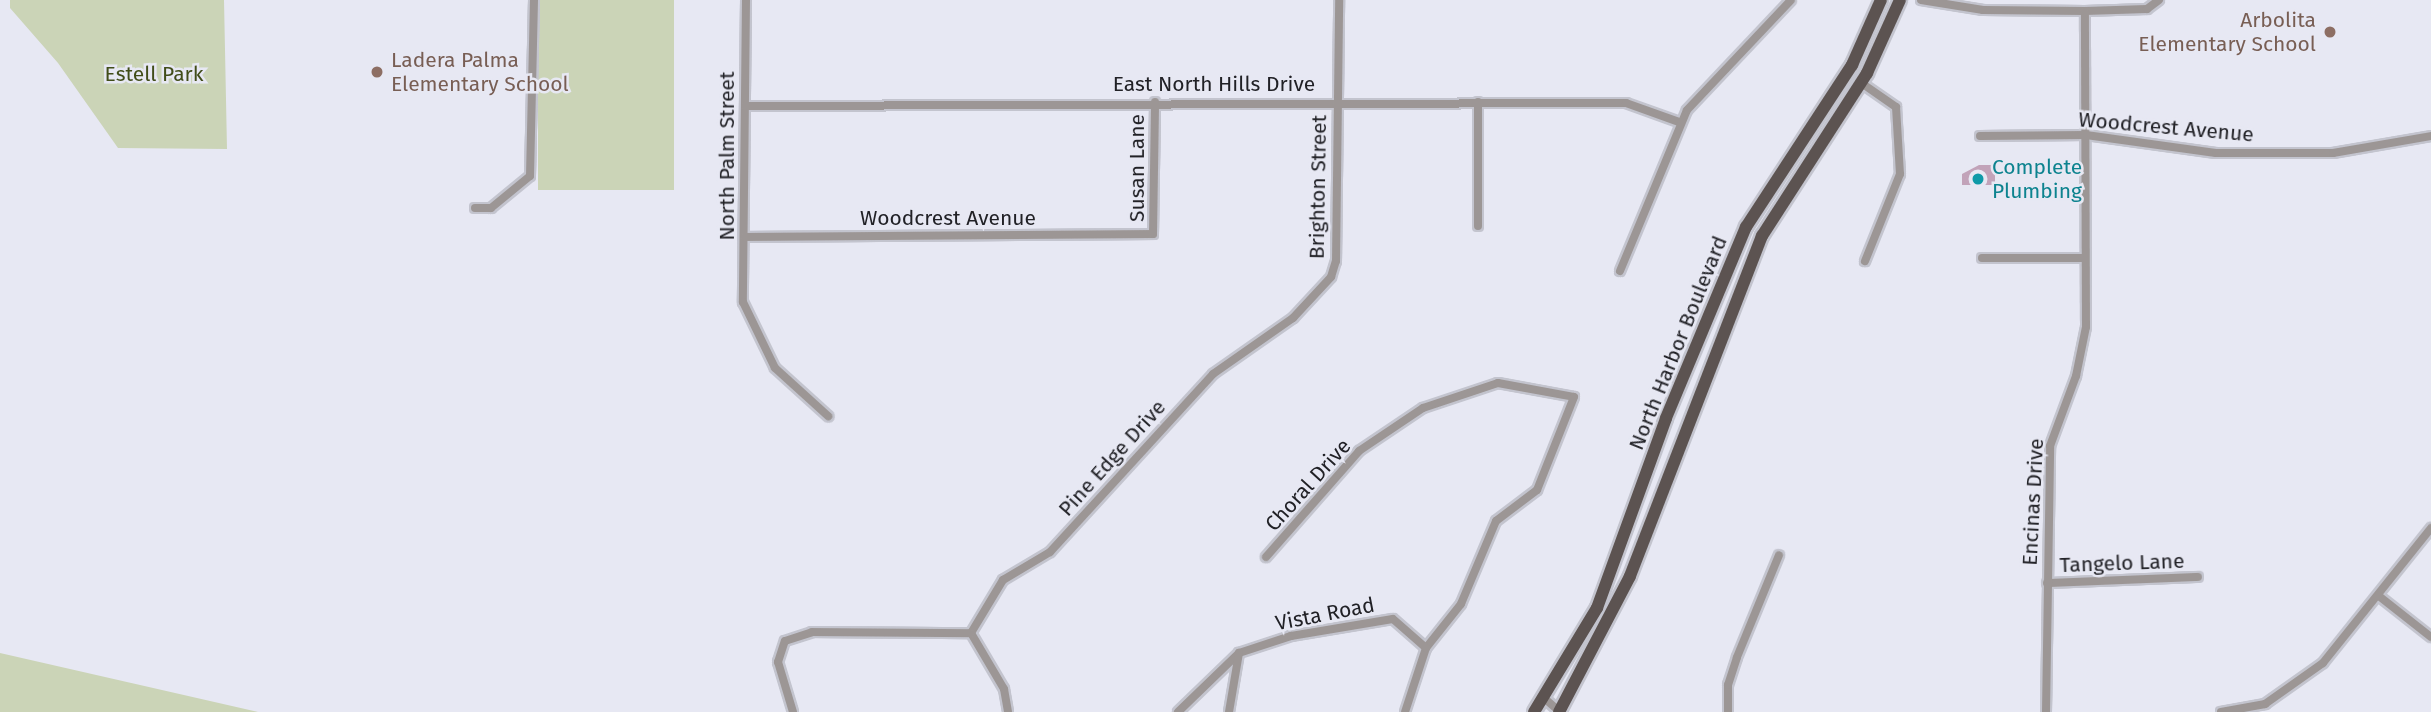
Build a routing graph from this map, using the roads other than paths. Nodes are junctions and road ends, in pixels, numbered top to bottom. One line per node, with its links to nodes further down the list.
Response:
1 (534, 0): 19 (street)
2 (746, 0): 14 (street, North Palm Street)
3 (1339, 0): 11 (street, Brighton Street)
4 (1791, 0): 15 (street)
5 (1881, 0): 39 (main road, North Harbor Boulevard)
6 (1900, 0): 10 (main road, North Harbor Boulevard)
7 (1921, 0): 9 (street)
8 (2158, 2): 9 (street)
9 (2085, 11): 16 (street, Encinas Drive)
10 (1860, 82): 25 (street); 46 (main road, North Harbor Boulevard)
11 (1337, 101): 12 (street, East North Hills Drive); 13 (street, East North Hills Drive); 27 (street, Brighton Street)
12 (1155, 102): 14 (street, East North Hills Drive); 21 (street, Susan Lane)
13 (1478, 102): 15 (street, East North Hills Drive); 20 (street)
14 (745, 106): 22 (street, North Palm Street)
15 (1679, 122): 26 (street)
16 (2086, 135): 17 (street, Woodcrest Avenue); 18 (street, Woodcrest Avenue); 24 (street, Encinas Drive)
17 (1980, 136)
18 (2431, 136)
19 (475, 208)
20 (1478, 226)
21 (1153, 234): 22 (street, Woodcrest Avenue)
22 (744, 237): 28 (street, North Palm Street)
23 (1982, 258): 24 (street)
24 (2085, 258): 33 (street, Encinas Drive)
25 (1865, 261)
26 (1620, 271)
27 (1293, 318): 35 (street, Pine Edge Drive)
28 (828, 416)
29 (2431, 528): 34 (street)
30 (1779, 555): 47 (street)
31 (1266, 557): 37 (street, Choral Drive)
32 (2198, 577): 33 (street, Tangelo Lane)
33 (2047, 583): 48 (street, Encinas Drive)
34 (2379, 596): 36 (street); 49 (street)
35 (971, 633): 40 (street); 41 (street)
36 (2431, 637)
37 (1426, 648): 38 (street, Vista Road); 44 (street)
38 (1239, 653): 42 (street, Vista Road); 43 (street)
39 (1544, 698): 45 (main road, North Harbor Boulevard); 46 (street)
40 (793, 712)
41 (1007, 712)
42 (1178, 712)
43 (1228, 712)
44 (1405, 712)
45 (1534, 712)
46 (1560, 712)
47 (1728, 712)
48 (2046, 712)
49 (2221, 712)

